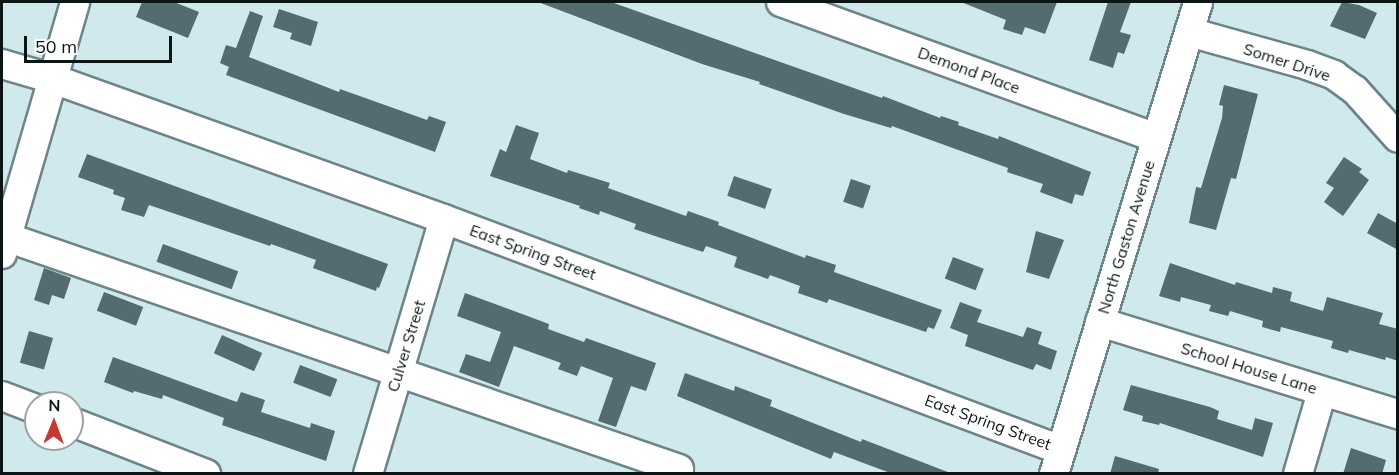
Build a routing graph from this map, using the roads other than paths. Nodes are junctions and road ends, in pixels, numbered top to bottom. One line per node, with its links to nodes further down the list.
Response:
1 (75, 2): 6 (street)
2 (782, 2): 7 (street, Demond Place)
3 (1198, 2): 4 (street, North Gaston Avenue)
4 (1189, 32): 7 (street, North Gaston Avenue); 8 (street, Somer Drive)
5 (2, 64): 6 (street, East Spring Street)
6 (53, 79): 9 (street, East Spring Street); 10 (street)
7 (1156, 138): 11 (street, North Gaston Avenue)
8 (1398, 138)
9 (444, 219): 12 (street, Culver Street); 18 (street, East Spring Street)
10 (4, 245): 12 (street)
11 (1100, 322): 13 (street, School House Lane); 18 (street, North Gaston Avenue)
12 (399, 371): 19 (street); 21 (street, Culver Street)
13 (1322, 392): 16 (street, School House Lane); 22 (street)
14 (2, 396): 15 (street)
15 (24, 404)
16 (1398, 414)
17 (84, 427): 20 (street)
18 (1058, 462)
19 (679, 470)
20 (206, 474)
21 (368, 474)
22 (1298, 474)

